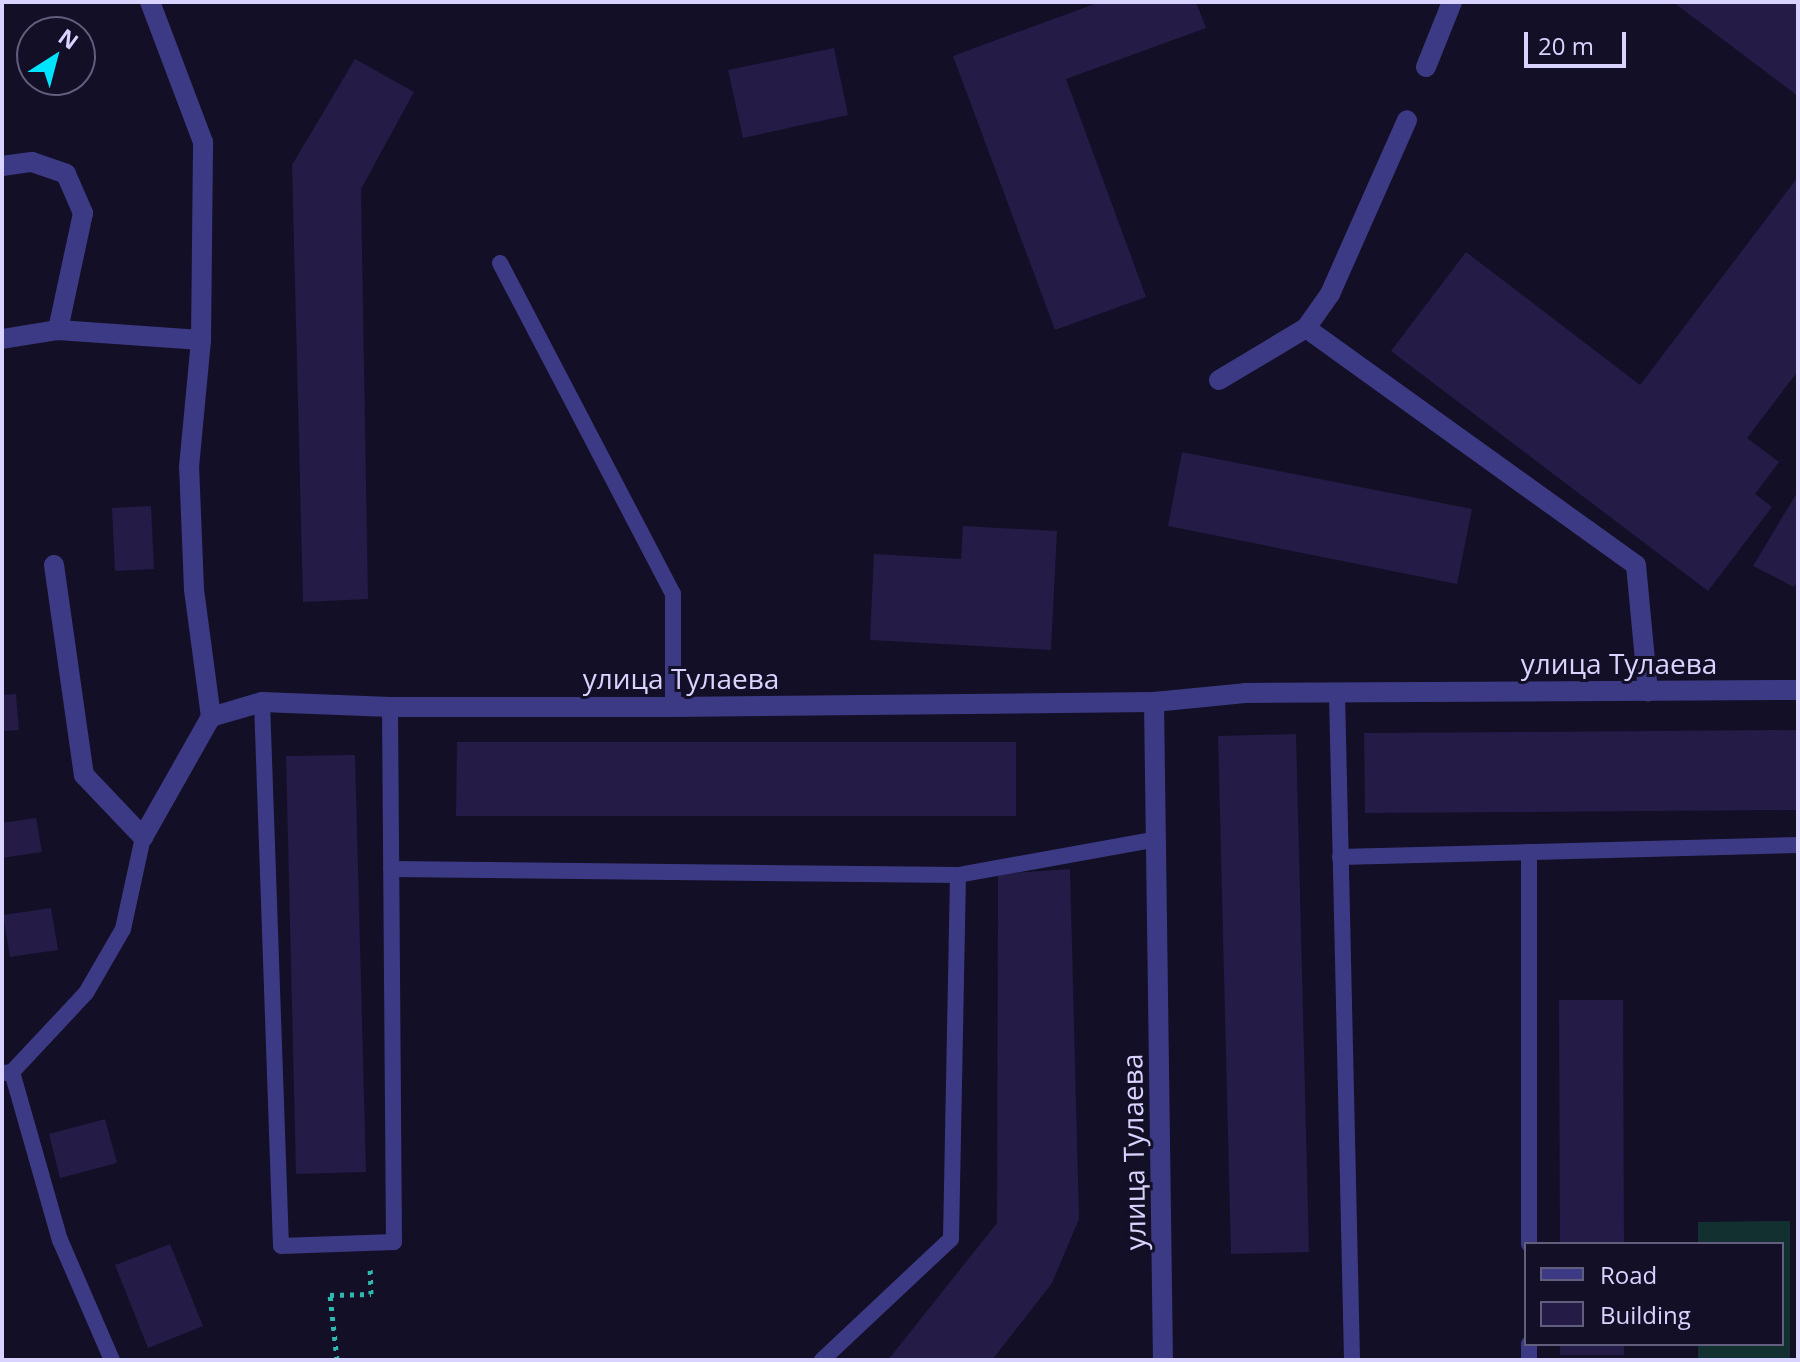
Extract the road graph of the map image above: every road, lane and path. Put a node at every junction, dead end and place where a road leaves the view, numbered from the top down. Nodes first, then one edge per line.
1 (150, 2) edge
2 (1452, 2) edge
3 (1426, 67) dead end
4 (1407, 120) dead end
5 (2, 166) edge
6 (500, 263) dead end
7 (1306, 328) junction
8 (58, 330) junction
9 (2, 339) edge
10 (201, 340) junction
11 (1219, 380) dead end
12 (54, 565) dead end
13 (1798, 690) edge
14 (1648, 691) junction
15 (1337, 693) junction
16 (262, 702) junction
17 (1154, 702) junction
18 (390, 707) junction
19 (673, 707) junction
20 (211, 717) junction
21 (143, 837) junction
22 (1153, 840) junction
23 (1798, 845) edge
24 (1529, 852) junction
25 (1340, 857) junction
26 (391, 869) junction
27 (958, 875) junction
28 (7, 1073) edge
29 (1529, 1242) edge
30 (369, 1243) junction
31 (112, 1360) edge
32 (337, 1360) edge
33 (822, 1360) edge
34 (1163, 1360) edge
35 (1352, 1360) edge

1 - 10 street
2 - 3 street
4 - 7 street
5 - 8 street
6 - 19 lane
7 - 11 street
7 - 14 street
8 - 9 street
8 - 10 street
10 - 20 street
12 - 21 street
13 - 14 street, улица Тулаева
14 - 15 street, улица Тулаева
15 - 17 street, улица Тулаева
15 - 25 lane
16 - 18 street, улица Тулаева
16 - 20 street, улица Тулаева
16 - 30 lane
17 - 19 street, улица Тулаева
17 - 22 street, улица Тулаева
18 - 19 street, улица Тулаева
18 - 26 lane
20 - 21 street
21 - 28 lane
22 - 27 lane
22 - 34 street, улица Тулаева
23 - 24 lane
24 - 25 lane
24 - 29 lane
25 - 35 lane
26 - 27 lane
26 - 30 lane
27 - 33 lane
28 - 31 lane
30 - 32 path

